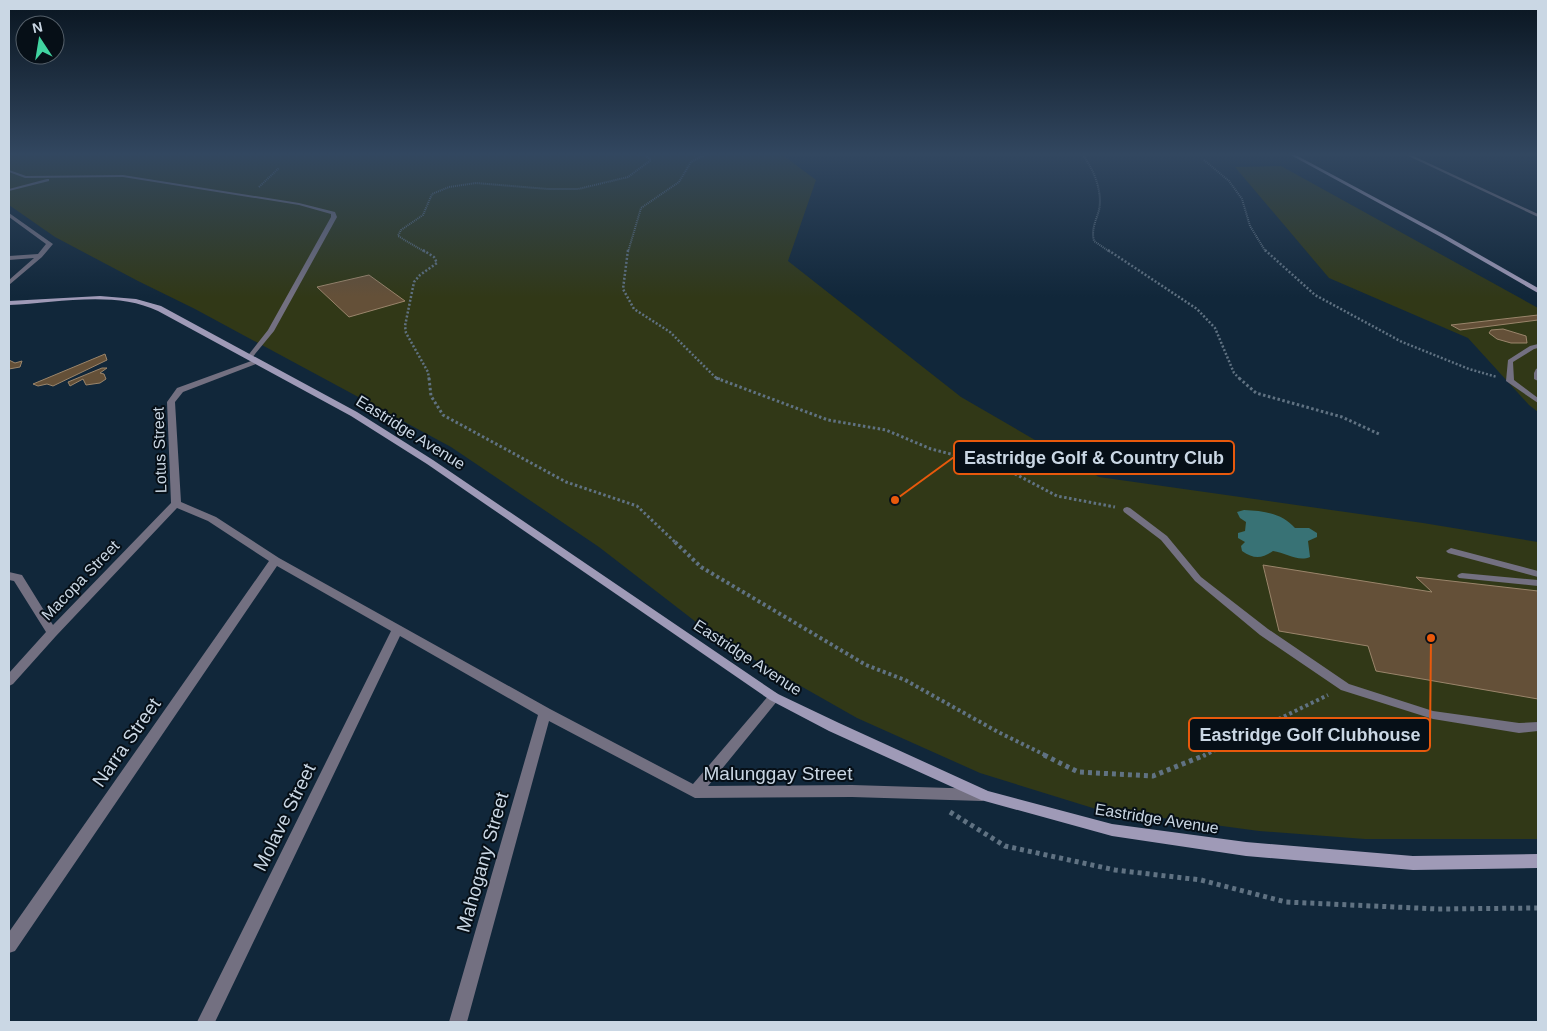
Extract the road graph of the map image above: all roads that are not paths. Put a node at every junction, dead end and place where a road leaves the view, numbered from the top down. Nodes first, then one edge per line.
1 (275, 201) edge
2 (1378, 201) edge
3 (1506, 201) edge
4 (9, 215) edge
5 (1538, 216) edge
6 (40, 256) junction
7 (9, 258) edge
8 (9, 283) edge
9 (1538, 291) edge
10 (9, 303) edge
11 (1538, 346) edge
12 (253, 360) junction
13 (1538, 370) edge
14 (1538, 379) edge
15 (1538, 401) edge
16 (176, 504) junction
17 (1127, 510) road end
18 (1451, 551) dead end
19 (275, 560) junction
20 (1538, 574) edge
21 (9, 576) edge
22 (1462, 576) dead end
23 (1538, 583) edge
24 (398, 628) junction
25 (52, 633) junction
26 (9, 681) edge
27 (774, 697) junction
28 (545, 713) junction
29 (1538, 727) edge
30 (695, 792) junction
31 (986, 796) junction
32 (1538, 861) edge
33 (9, 946) edge
34 (206, 1022) edge
35 (458, 1022) edge

1 - 12 lane
2 - 9 street
3 - 5 lane
4 - 6 street
6 - 7 street
6 - 8 street
10 - 12 street, Eastridge Avenue
11 - 15 lane
12 - 16 street, Lotus Street
12 - 27 street, Eastridge Avenue
13 - 14 lane
16 - 19 street
16 - 25 street, Macopa Street
17 - 29 lane
18 - 20 lane
19 - 24 street
19 - 33 street, Narra Street
21 - 25 street
22 - 23 lane
24 - 28 street
24 - 34 street, Molave Street
25 - 26 street, Macopa Street
27 - 30 street, Malunggay Street
27 - 31 street, Eastridge Avenue
28 - 30 street
28 - 35 street, Mahogany Street
30 - 31 street, Malunggay Street
31 - 32 street, Eastridge Avenue

